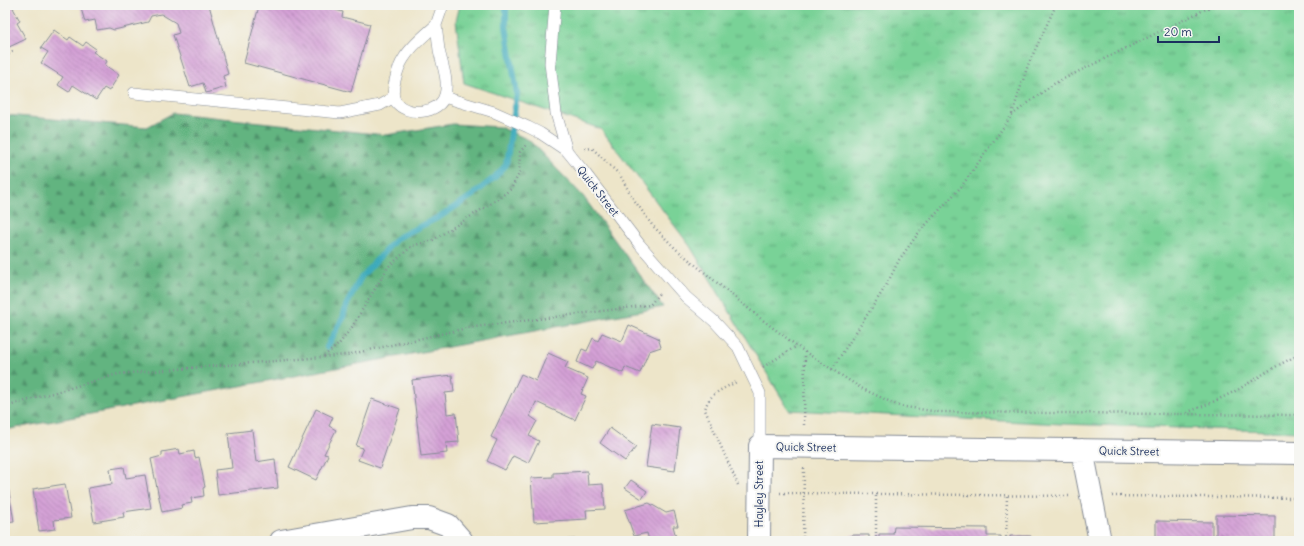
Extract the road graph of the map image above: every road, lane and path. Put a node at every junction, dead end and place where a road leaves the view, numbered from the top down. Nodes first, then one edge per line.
1 (443, 5) edge
2 (555, 5) edge
3 (1056, 5) edge
4 (1214, 5) edge
5 (436, 25) junction
6 (14, 51) dead end
7 (5, 56) edge
8 (134, 93) dead end
9 (394, 97) junction
10 (444, 97) junction
11 (1012, 115) junction
12 (540, 133) junction
13 (566, 151) junction
14 (671, 280) junction
15 (797, 346) junction
16 (1299, 355) edge
17 (324, 356) junction
18 (832, 369) junction
19 (751, 374) junction
20 (5, 407) edge
21 (1185, 413) junction
22 (1299, 415) edge
23 (760, 446) junction
24 (1082, 450) junction
25 (1299, 453) edge
26 (738, 486) dead end
27 (760, 492) junction
28 (876, 494) junction
29 (1006, 495) junction
30 (1092, 496) junction
31 (1299, 498) edge
32 (281, 541) edge
33 (462, 541) edge
34 (759, 541) edge
35 (876, 541) edge
36 (1006, 541) edge
37 (1100, 541) edge

1 - 5 lane
2 - 13 lane
3 - 11 path
4 - 11 path
5 - 9 lane
5 - 10 lane
6 - 7 path
8 - 9 lane
9 - 10 lane
10 - 12 lane, Quick Street
11 - 18 path
12 - 13 lane, Quick Street
12 - 17 path
13 - 14 lane, Quick Street
13 - 15 path
14 - 17 path
14 - 19 lane, Quick Street
15 - 18 path
15 - 19 path
16 - 21 path
17 - 20 path
18 - 21 path
19 - 23 lane, Quick Street
19 - 26 path
21 - 22 path
23 - 24 street, Quick Street
23 - 27 street, Hayley Street
24 - 25 street, Quick Street
24 - 30 street
27 - 28 path
27 - 34 street, Hayley Street
28 - 29 path
28 - 35 path
29 - 30 path
29 - 36 path
30 - 31 path
30 - 37 street
32 - 33 street

